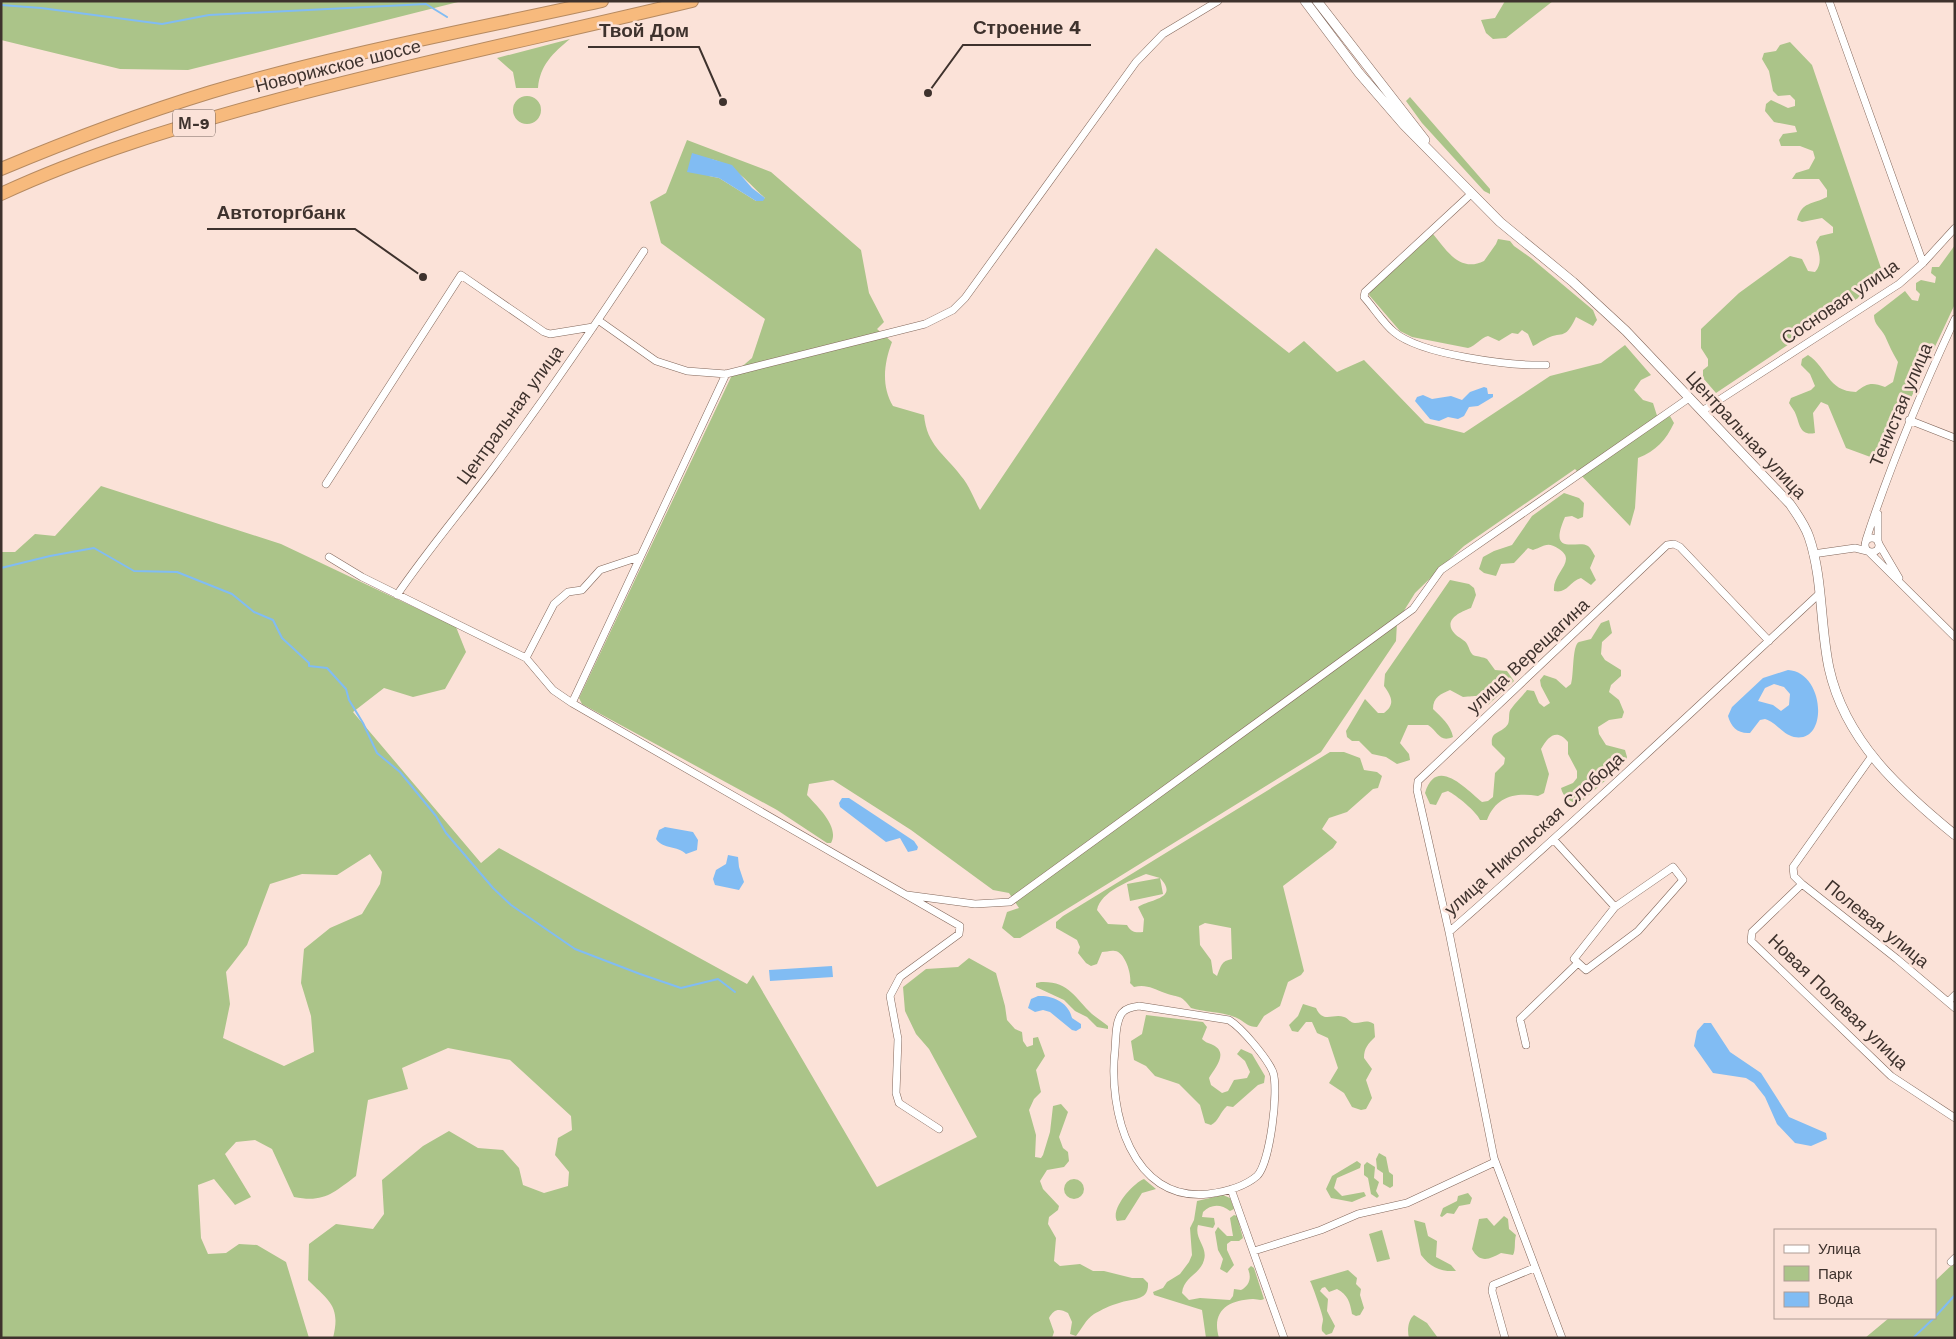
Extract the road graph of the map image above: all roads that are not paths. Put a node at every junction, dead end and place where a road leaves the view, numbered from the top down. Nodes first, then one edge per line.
1 (602, 1) edge
2 (692, 1) edge
3 (1218, 1) edge
4 (1317, 1) edge
5 (1829, 1) edge
6 (1305, 2) edge
7 (1444, 164) junction
8 (1, 169) edge
9 (1, 194) edge
10 (1471, 194) junction
11 (1955, 228) edge
12 (644, 251) dead end
13 (1923, 263) junction
14 (1955, 319) edge
15 (596, 324) junction
16 (1953, 327) edge
17 (1546, 365) dead end
18 (726, 374) junction
19 (1689, 398) junction
20 (1702, 411) junction
21 (1909, 420) junction
22 (1955, 438) edge
23 (326, 484) dead end
24 (1878, 504) junction
25 (1866, 541) junction
26 (1879, 543) junction
27 (1855, 548) junction
28 (1868, 551) junction
29 (1813, 554) junction
30 (329, 557) dead end
31 (638, 557) junction
32 (1908, 591) junction
33 (1819, 594) junction
34 (398, 595) junction
35 (1955, 637) edge
36 (1768, 641) junction
37 (526, 658) junction
38 (572, 703) junction
39 (1872, 756) junction
40 (1955, 835) edge
41 (1554, 840) junction
42 (1802, 884) junction
43 (907, 896) junction
44 (1615, 907) junction
45 (1449, 932) junction
46 (1578, 963) junction
47 (1955, 995) edge
48 (1948, 1002) junction
49 (1955, 1008) edge
50 (1526, 1045) dead end
51 (1955, 1118) edge
52 (939, 1129) dead end
53 (1495, 1162) junction
54 (1231, 1189) junction
55 (1254, 1251) junction
56 (1534, 1268) junction
57 (1284, 1338) edge
58 (1505, 1338) edge
59 (1562, 1338) edge

1 - 8 highway, Новорижское шоссе / М-9
2 - 9 highway, Новорижское шоссе / М-9
3 - 18 street
4 - 7 street
5 - 13 street
6 - 7 street
7 - 10 street, Центральная улица
10 - 17 street
10 - 19 street, Центральная улица
11 - 13 street, Сосновая улица
12 - 15 street, Центральная улица
13 - 20 street, Сосновая улица
14 - 16 street, Тенистая улица
15 - 18 street
15 - 23 street
15 - 34 street, Центральная улица
16 - 21 street, Тенистая улица
18 - 31 street
19 - 20 street, Центральная улица
19 - 43 street
20 - 29 street, Центральная улица
21 - 22 street
21 - 24 street, Тенистая улица
24 - 25 street, Тенистая улица
24 - 26 street, Тенистая улица
25 - 26 street
25 - 27 street
25 - 28 street
26 - 28 street
26 - 32 street
27 - 28 street
27 - 29 street
28 - 32 street
29 - 33 street, Центральная улица
30 - 34 street
31 - 37 street
31 - 38 street
32 - 35 street
33 - 36 street, улица Никольская Слобода
33 - 39 street, Центральная улица
34 - 37 street
36 - 41 street, улица Никольская Слобода
36 - 45 street, улица Верещагина
37 - 38 street
38 - 43 street
39 - 40 street, Центральная улица
39 - 42 street
41 - 44 street
41 - 45 street, улица Никольская Слобода
42 - 48 street, Полевая улица
42 - 51 street, Новая Полевая улица
43 - 52 street
44 - 46 street
44 - 46 street
45 - 53 street, улица Никольская Слобода
46 - 50 street
47 - 48 street
48 - 49 street, Полевая улица
53 - 55 street
53 - 56 street, улица Никольская Слобода
54 - 54 street
54 - 55 street
55 - 57 street
56 - 58 street
56 - 59 street, улица Никольская Слобода

